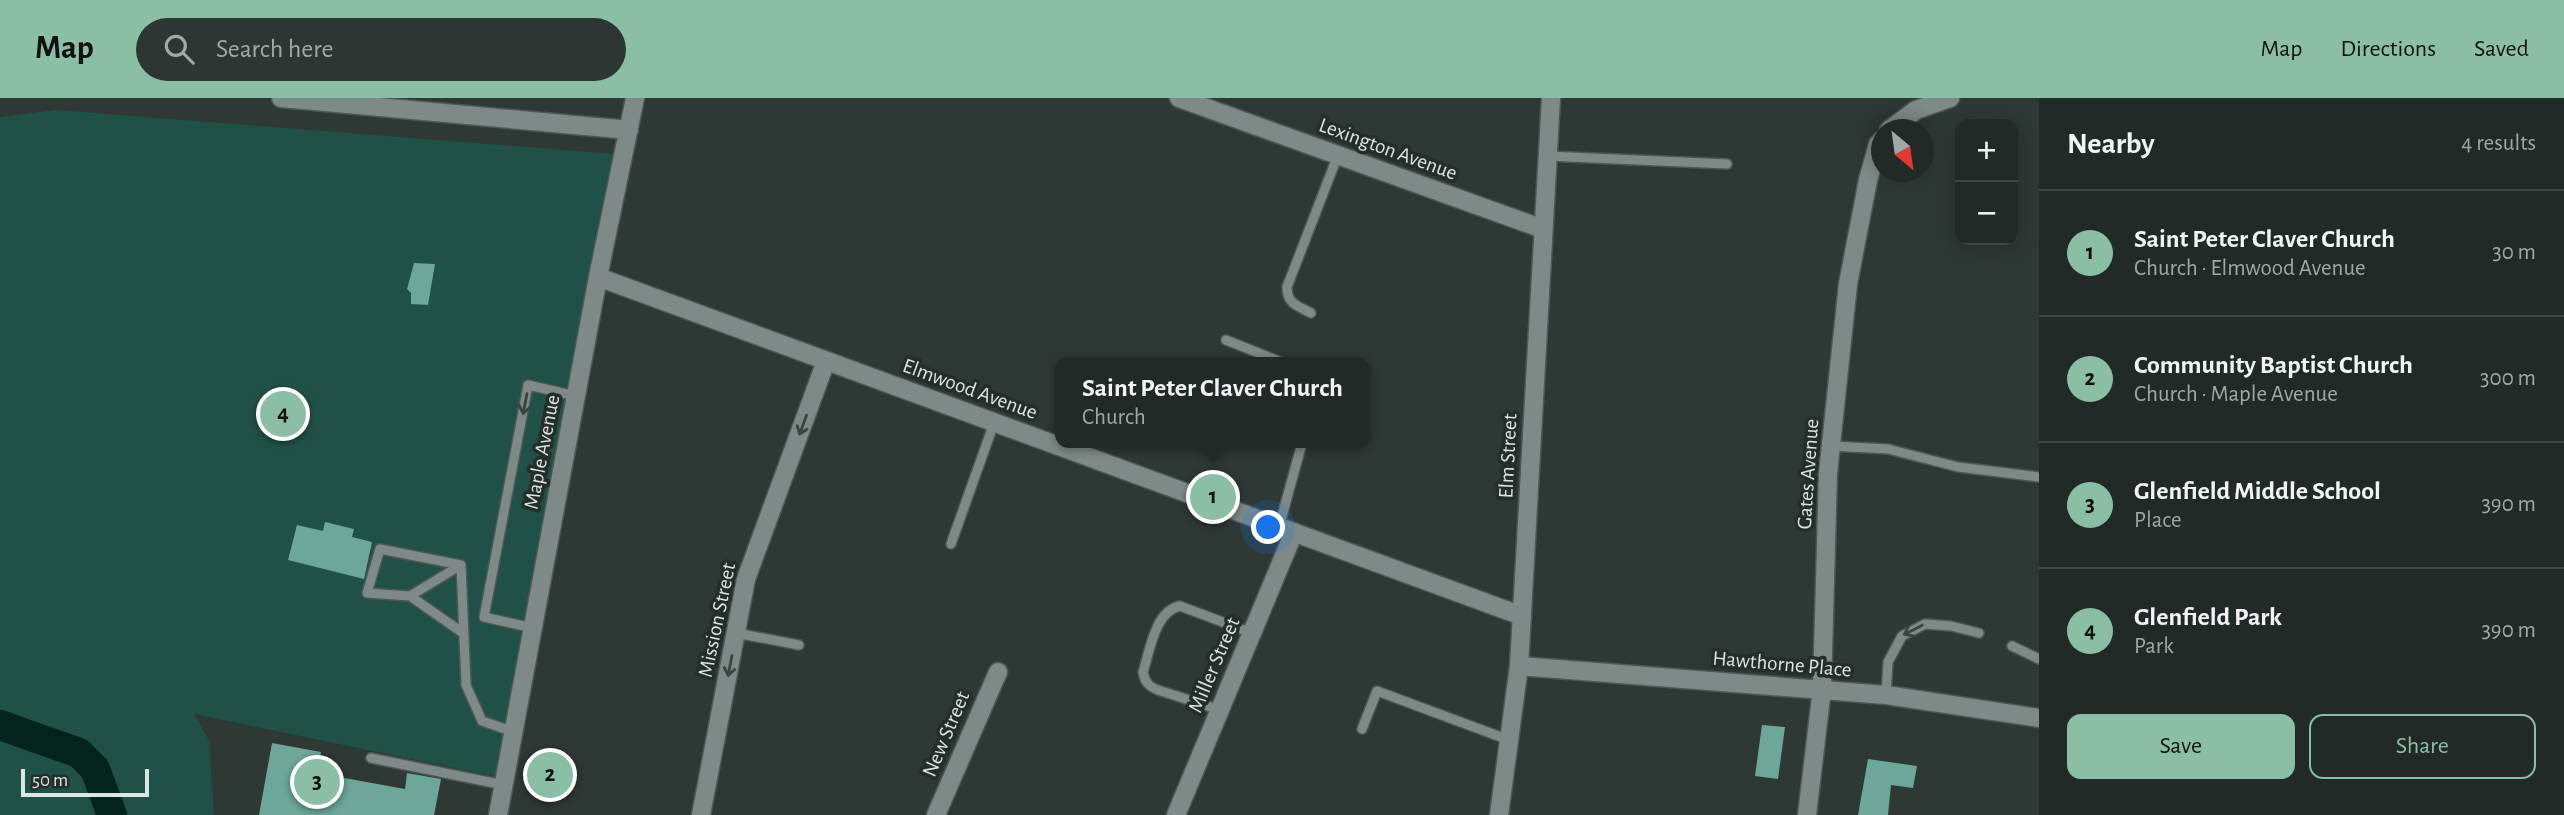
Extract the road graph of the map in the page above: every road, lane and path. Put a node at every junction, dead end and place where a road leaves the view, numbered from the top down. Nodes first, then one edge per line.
1 (281, 98) edge
2 (635, 98) edge
3 (1179, 98) edge
4 (1551, 98) edge
5 (1950, 98) edge
6 (413, 104) edge
7 (1904, 119) edge
8 (629, 131) junction
9 (1338, 155) junction
10 (1547, 156) junction
11 (1727, 164) dead end
12 (1871, 171) edge
13 (1542, 229) junction
14 (598, 278) junction
15 (1311, 313) dead end
16 (1226, 340) dead end
17 (1268, 357) edge
18 (826, 361) junction
19 (576, 396) junction
20 (994, 422) junction
21 (1055, 445) edge
22 (1831, 446) junction
23 (1064, 448) edge
24 (1301, 448) edge
25 (2039, 477) edge
26 (1286, 530) junction
27 (951, 544) dead end
28 (461, 565) junction
29 (410, 596) junction
30 (1522, 616) junction
31 (533, 628) junction
32 (463, 633) junction
33 (1252, 633) junction
34 (1979, 633) dead end
35 (736, 634) junction
36 (799, 645) dead end
37 (2012, 646) dead end
38 (2039, 659) edge
39 (1519, 666) junction
40 (998, 672) dead end
41 (1822, 689) junction
42 (1886, 695) junction
43 (1220, 710) junction
44 (2039, 718) edge
45 (1362, 729) dead end
46 (514, 732) junction
47 (1509, 740) junction
48 (371, 758) dead end
49 (504, 785) junction
50 (943, 813) edge
51 (498, 815) edge
52 (701, 815) edge
53 (1176, 815) edge
54 (1499, 815) edge
55 (1807, 815) edge

1 - 6 street
2 - 8 street, Maple Avenue
3 - 9 street, Lexington Avenue
4 - 10 street, Elm Street
5 - 7 street
6 - 8 street
8 - 14 street, Maple Avenue
9 - 13 street, Lexington Avenue
9 - 15 lane
10 - 11 lane
10 - 13 street, Elm Street
12 - 22 street, Gates Avenue
13 - 30 street, Elm Street
14 - 18 street, Elmwood Avenue
14 - 19 street, Maple Avenue
16 - 17 lane
18 - 20 street, Elmwood Avenue
18 -> 35 street, Mission Street
19 - 31 street, Maple Avenue
19 -> 31 lane
20 - 21 street, Elmwood Avenue
20 - 27 lane
22 - 25 lane
22 - 41 street, Gates Avenue
23 - 26 street, Elmwood Avenue
24 - 26 lane
26 - 30 street, Elmwood Avenue
26 - 33 street, Miller Street
28 - 29 lane
28 - 29 lane
28 - 32 lane
29 - 32 lane
30 - 39 street, Elm Street
31 - 46 street, Maple Avenue
32 - 46 lane
33 - 43 street, Miller Street
33 - 43 lane
34 -> 42 lane
35 - 36 lane
35 -> 52 street, Mission Street
37 - 38 lane
39 - 41 street, Hawthorne Place
39 - 47 street, Elm Street
40 - 50 street, New Street
41 - 42 street, Hawthorne Place
41 - 55 street, Gates Avenue
42 - 44 street, Hawthorne Place
43 - 53 street, Miller Street
45 - 47 lane
46 - 49 street, Maple Avenue
47 - 54 street, Elm Street
48 - 49 lane
49 - 51 street, Maple Avenue

